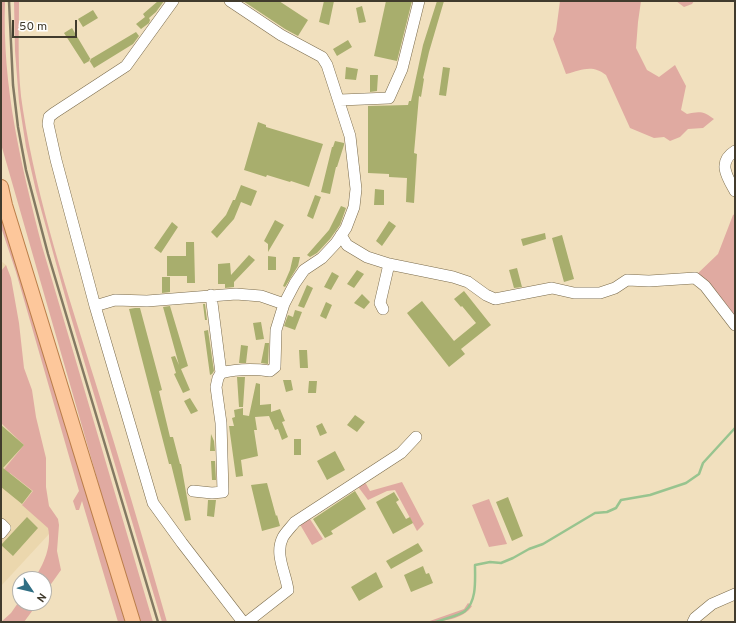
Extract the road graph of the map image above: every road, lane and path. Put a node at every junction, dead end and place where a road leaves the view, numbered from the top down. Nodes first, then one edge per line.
1 (173, 1) edge
2 (230, 1) edge
3 (419, 1) edge
4 (340, 100) junction
5 (735, 151) edge
6 (1, 187) edge
7 (735, 191) edge
8 (341, 235) junction
9 (389, 264) junction
10 (211, 295) junction
11 (284, 304) junction
12 (95, 306) junction
13 (383, 309) dead end
14 (735, 325) edge
15 (221, 373) junction
16 (416, 437) dead end
17 (193, 491) dead end
18 (1, 524) edge
19 (1, 533) edge
20 (735, 594) edge
21 (133, 622) edge
22 (243, 622) edge
23 (247, 622) edge
24 (693, 622) edge

1 - 12 street
2 - 4 street
3 - 4 street
4 - 8 street
5 - 7 street
6 - 21 main road
8 - 9 street
8 - 11 street
9 - 13 street
9 - 14 street
10 - 11 street
10 - 12 street
10 - 15 street
11 - 15 street
12 - 22 street
15 - 17 street
16 - 23 street
18 - 19 street
20 - 24 street

